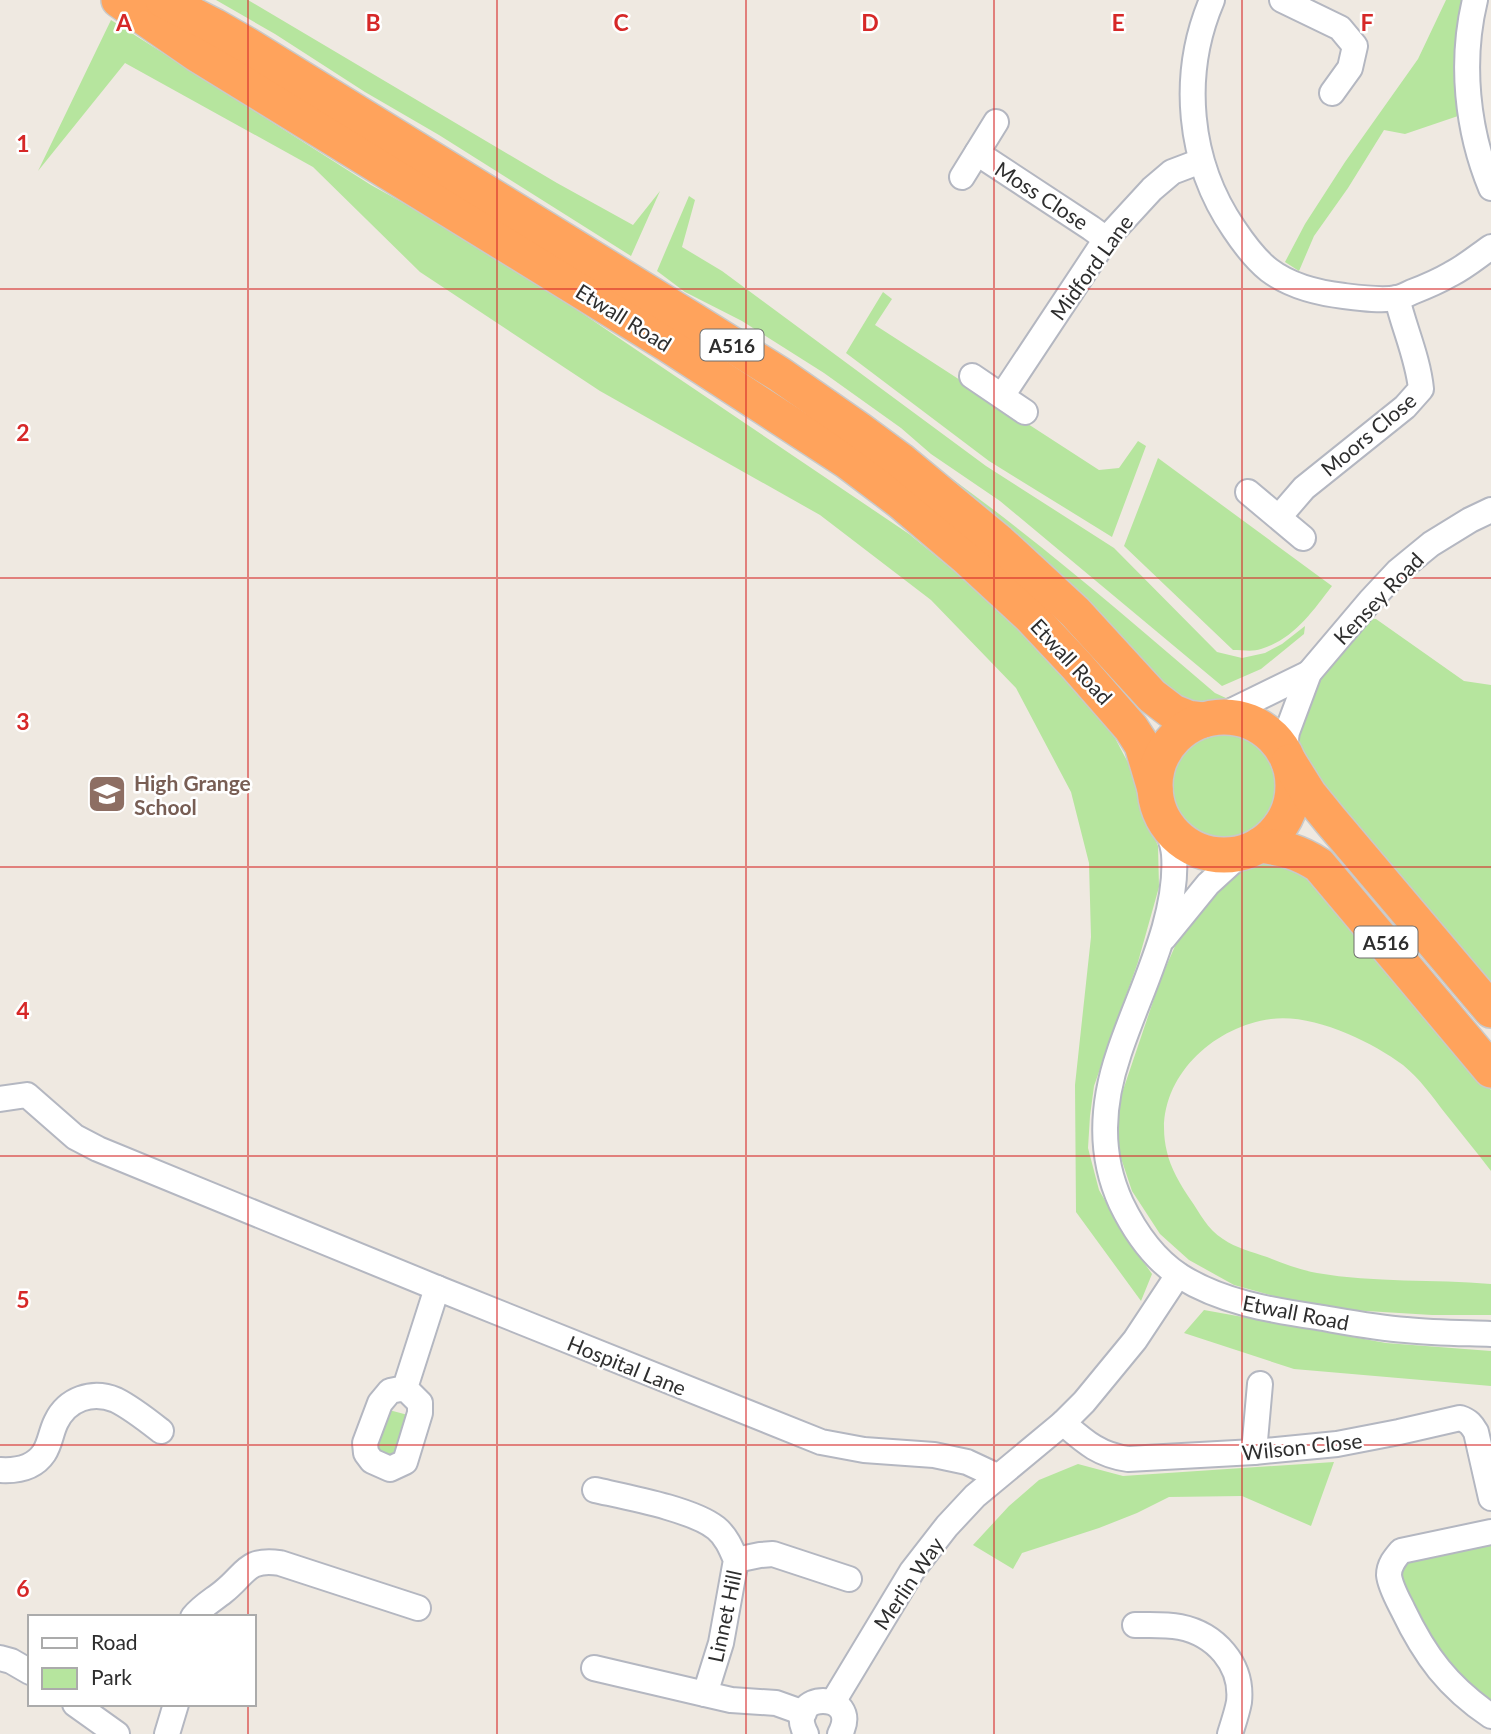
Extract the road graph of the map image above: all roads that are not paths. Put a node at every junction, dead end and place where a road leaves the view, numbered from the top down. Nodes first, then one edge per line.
1 (119, 0) edge
2 (163, 0) edge
3 (1212, 0) edge
4 (1282, 0) edge
5 (1475, 0) edge
6 (1332, 93) dead end
7 (996, 122) dead end
8 (977, 153) junction
9 (1200, 161) junction
10 (962, 177) dead end
11 (1491, 188) edge
12 (1106, 239) junction
13 (1491, 247) edge
14 (1397, 298) junction
15 (972, 376) dead end
16 (1002, 396) junction
17 (1025, 412) dead end
18 (1248, 492) dead end
19 (1491, 510) edge
20 (1279, 517) junction
21 (1303, 538) dead end
22 (1309, 673) junction
23 (1211, 719) junction
24 (1287, 757) junction
25 (1155, 789) junction
26 (1166, 824) junction
27 (1251, 849) junction
28 (1161, 942) junction
29 (1491, 1010) edge
30 (1491, 1070) edge
31 (0, 1099) edge
32 (1178, 1275) junction
33 (437, 1288) junction
34 (1491, 1334) edge
35 (1260, 1384) dead end
36 (405, 1388) dead end
37 (1063, 1423) junction
38 (161, 1431) dead end
39 (1254, 1452) junction
40 (0, 1471) edge
41 (997, 1476) junction
42 (595, 1490) dead end
43 (1491, 1497) edge
44 (1491, 1532) edge
45 (736, 1560) junction
46 (849, 1579) dead end
47 (418, 1608) dead end
48 (195, 1615) edge
49 (1135, 1625) dead end
50 (0, 1658) edge
51 (594, 1668) dead end
52 (28, 1671) edge
53 (705, 1694) junction
54 (833, 1702) junction
55 (78, 1706) edge
56 (175, 1706) edge
57 (1491, 1716) edge
58 (805, 1723) edge
59 (117, 1734) edge
60 (167, 1734) edge
61 (841, 1734) edge
62 (1230, 1734) edge

1 - 25 highway, Etwall Road / A516
2 - 23 highway, Etwall Road / A516
3 - 9 street
4 - 6 street
5 - 11 street
7 - 8 street, Moss Close
8 - 10 street, Moss Close
8 - 12 street, Moss Close
9 - 12 street, Midford Lane
9 - 14 street
12 - 16 street, Midford Lane
13 - 14 street
14 - 20 street, Moors Close
15 - 16 street
16 - 17 street
18 - 20 street
19 - 22 street, Kensey Road
20 - 21 street
22 - 23 street, Kensey Road
22 - 24 street, Kensey Road
23 - 24 highway
23 - 25 highway
24 - 27 highway
24 - 29 highway, A516
25 - 26 highway
26 - 27 highway
26 - 28 street, Etwall Road
27 - 28 street, Etwall Road
27 - 30 highway, A516
28 - 32 street, Etwall Road
31 - 33 street, Hospital Lane
32 - 34 street, Etwall Road
32 - 37 street
33 - 36 street
33 - 41 street, Hospital Lane
35 - 39 street
37 - 39 street, Wilson Close
37 - 41 street
38 - 40 street
39 - 43 street, Wilson Close
41 - 54 street, Merlin Way
42 - 45 street, Linnet Hill
44 - 57 street
45 - 46 street
45 - 53 street, Linnet Hill
47 - 48 street
49 - 62 street
50 - 52 street
51 - 53 street
53 - 58 street
54 - 58 street
54 - 61 street
55 - 59 street
56 - 60 street

